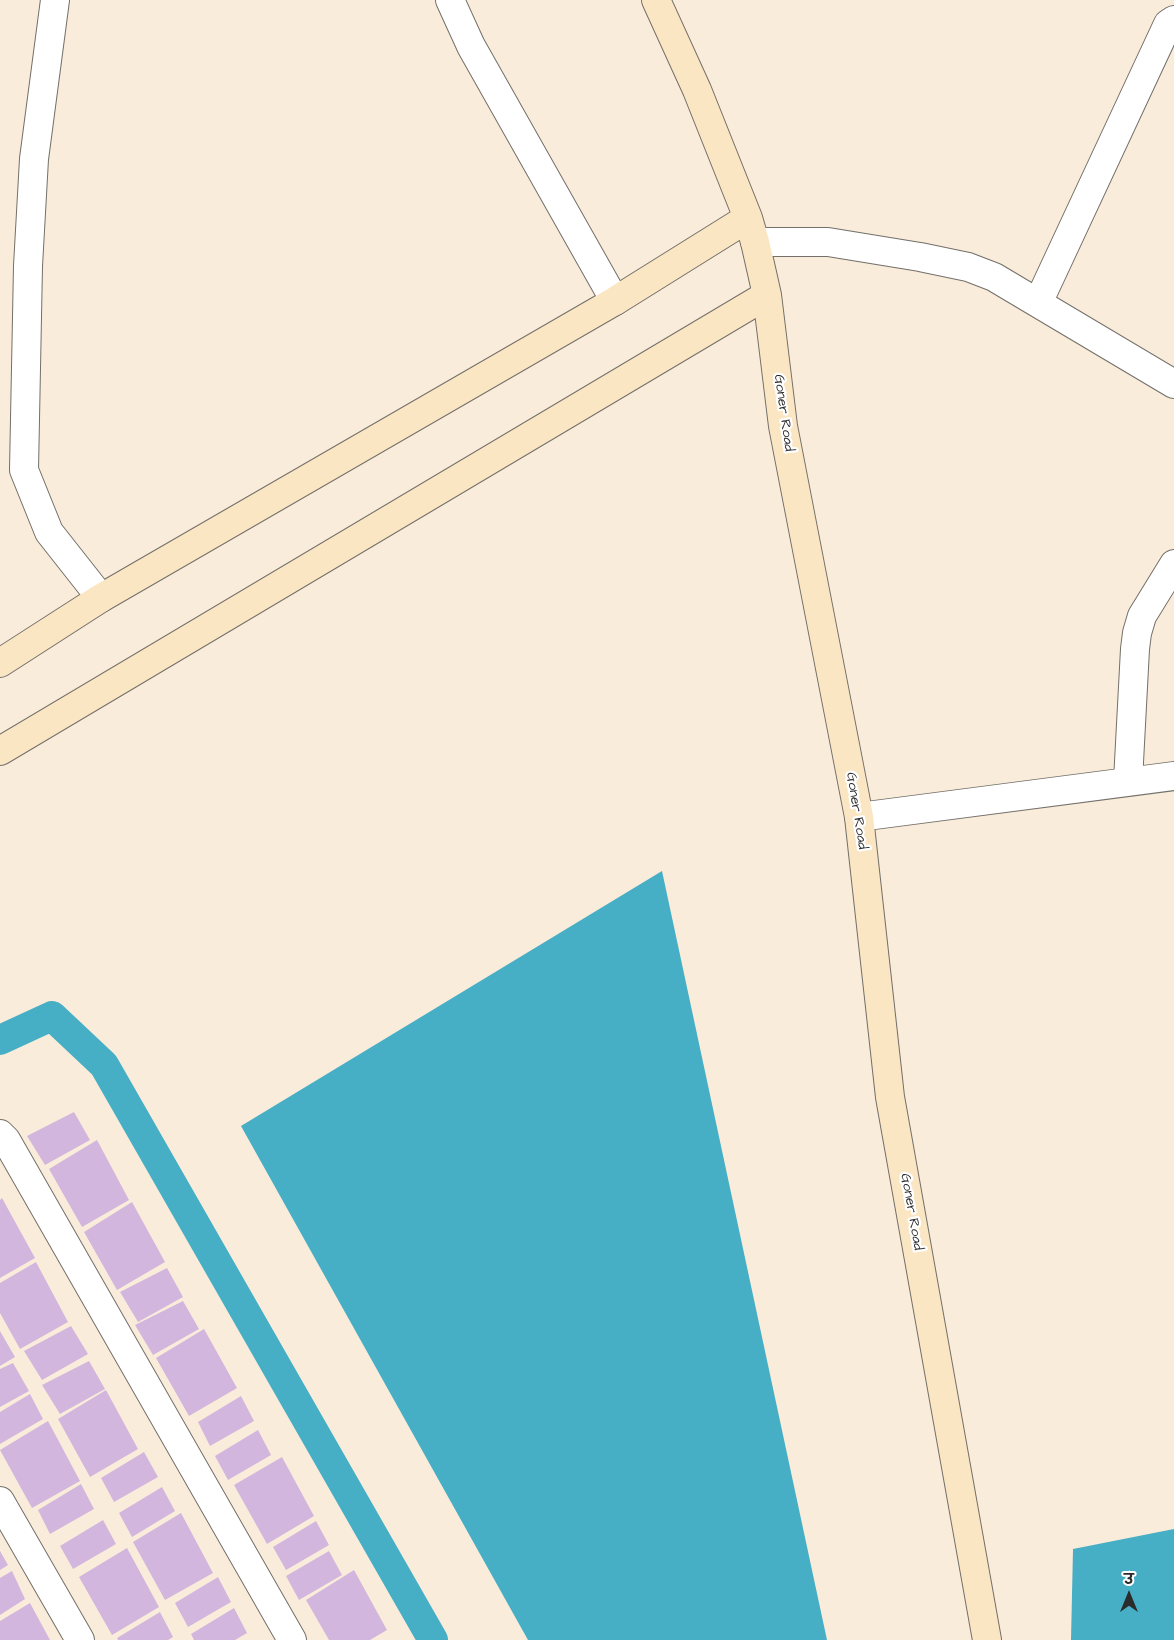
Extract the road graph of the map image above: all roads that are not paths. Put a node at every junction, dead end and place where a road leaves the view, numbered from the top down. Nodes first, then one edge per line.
1 (55, 0) edge
2 (450, 0) edge
3 (656, 0) edge
4 (1174, 20) edge
5 (751, 230) junction
6 (767, 295) junction
7 (615, 301) junction
8 (1038, 303) junction
9 (1174, 384) edge
10 (1174, 564) edge
11 (101, 598) junction
12 (0, 663) edge
13 (0, 751) edge
14 (1174, 776) edge
15 (1128, 781) junction
16 (859, 817) junction
17 (0, 1134) edge
18 (0, 1501) edge
19 (80, 1640) edge
20 (292, 1640) edge
21 (987, 1640) edge

1 - 11 street
2 - 7 street
3 - 5 street, Goner Road
4 - 8 street
5 - 6 street, Goner Road
5 - 7 street
5 - 8 street
6 - 13 street
6 - 16 street, Goner Road
7 - 11 street
8 - 9 street
10 - 15 street
11 - 12 street
14 - 15 street
15 - 16 street
16 - 21 street, Goner Road
17 - 20 street
18 - 19 street

